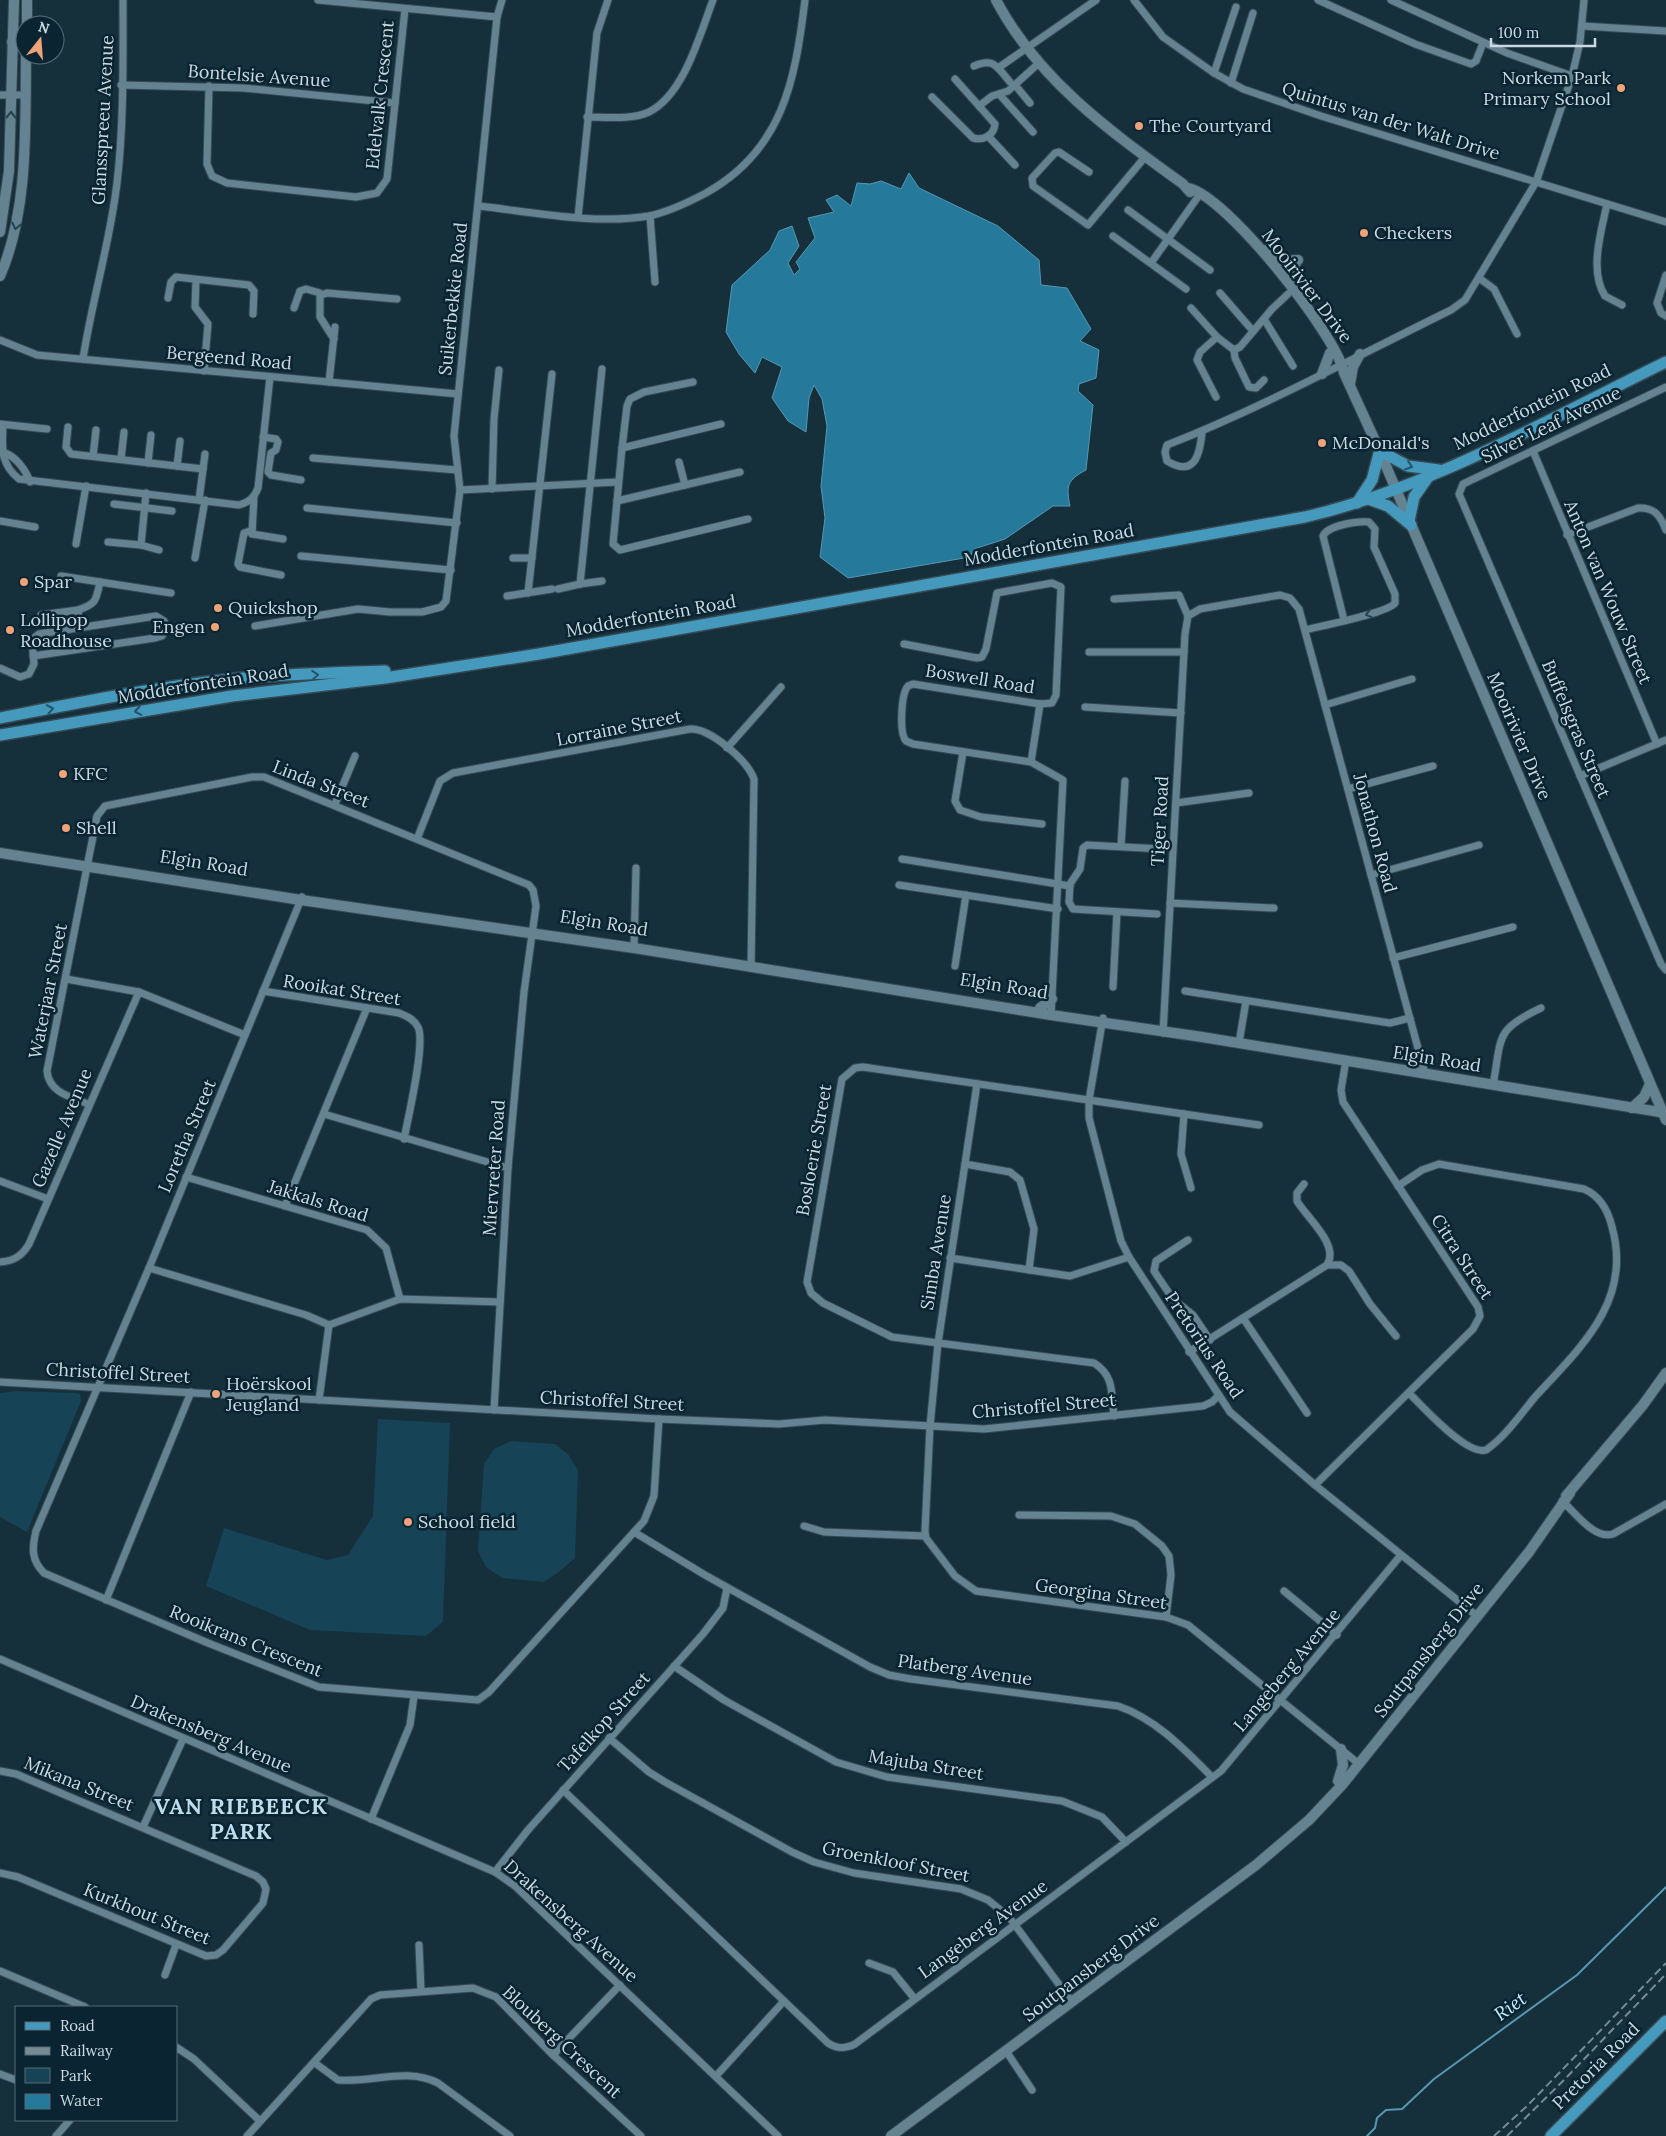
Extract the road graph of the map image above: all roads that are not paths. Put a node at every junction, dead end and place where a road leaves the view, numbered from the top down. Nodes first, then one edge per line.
1 (14, 0) edge
2 (27, 0) edge
3 (123, 0) edge
4 (318, 0) edge
5 (502, 0) edge
6 (608, 0) edge
7 (713, 0) edge
8 (805, 0) edge
9 (996, 0) edge
10 (1096, 0) edge
11 (1134, 0) edge
12 (1318, 0) edge
13 (1391, 0) edge
14 (1584, 0) edge
15 (1236, 7) dead end
16 (405, 8) junction
17 (1254, 12) dead end
18 (27, 15) edge
19 (497, 17) junction
20 (1582, 26) junction
21 (1666, 31) edge
22 (12, 42) junction
23 (15, 42) edge
24 (1484, 43) junction
25 (1027, 48) junction
26 (1038, 63) junction
27 (26, 65) edge
28 (974, 66) dead end
29 (998, 68) junction
30 (1214, 74) junction
31 (1572, 76) junction
32 (955, 79) dead end
33 (1012, 83) junction
34 (1231, 83) junction
35 (121, 85) junction
36 (208, 86) junction
37 (999, 94) junction
38 (0, 95) edge
39 (11, 95) junction
40 (25, 95) junction
41 (932, 97) dead end
42 (395, 103) junction
43 (1030, 103) dead end
44 (979, 106) junction
45 (588, 117) junction
46 (24, 123) junction
47 (1033, 132) dead end
48 (988, 136) junction
49 (10, 140) junction
50 (1145, 157) junction
51 (1015, 165) dead end
52 (1089, 172) dead end
53 (1536, 182) junction
54 (21, 189) junction
55 (1199, 196) junction
56 (1607, 204) junction
57 (478, 206) junction
58 (1128, 210) dead end
59 (1222, 210) junction
60 (4, 215) junction
61 (650, 216) junction
62 (578, 217) junction
63 (1666, 222) edge
64 (0, 232) edge
65 (1114, 236) dead end
66 (1168, 239) junction
67 (1151, 263) junction
68 (1210, 270) dead end
69 (1666, 275) edge
70 (0, 276) edge
71 (1479, 278) junction
72 (196, 280) junction
73 (655, 282) dead end
74 (1186, 289) dead end
75 (1290, 292) junction
76 (1220, 293) dead end
77 (321, 295) junction
78 (168, 298) dead end
79 (397, 299) dead end
80 (1622, 305) dead end
81 (294, 308) dead end
82 (1191, 308) dead end
83 (253, 314) dead end
84 (1666, 316) edge
85 (1264, 319) junction
86 (335, 327) dead end
87 (1254, 331) junction
88 (1518, 334) dead end
89 (1217, 337) junction
90 (334, 339) junction
91 (0, 340) edge
92 (1234, 350) junction
93 (1331, 350) junction
94 (1358, 355) junction
95 (83, 359) junction
96 (1666, 362) edge
97 (1293, 366) dead end
98 (1341, 367) junction
99 (602, 369) dead end
100 (499, 370) dead end
101 (204, 371) junction
102 (552, 374) dead end
103 (1322, 374) junction
104 (270, 377) junction
105 (1264, 380) dead end
106 (329, 382) junction
107 (693, 382) dead end
108 (1350, 384) junction
109 (1666, 387) edge
110 (458, 394) junction
111 (1216, 397) dead end
112 (721, 424) dead end
113 (1, 425) edge
114 (68, 426) dead end
115 (47, 429) dead end
116 (96, 430) dead end
117 (124, 432) dead end
118 (1202, 432) junction
119 (151, 435) dead end
120 (263, 437) junction
121 (180, 441) dead end
122 (622, 448) junction
123 (1380, 451) junction
124 (1532, 451) junction
125 (1, 453) edge
126 (205, 454) dead end
127 (92, 456) junction
128 (314, 458) dead end
129 (121, 459) junction
130 (679, 462) dead end
131 (148, 463) junction
132 (177, 466) junction
133 (203, 469) junction
134 (457, 470) junction
135 (1441, 471) junction
136 (740, 472) dead end
137 (1428, 477) junction
138 (301, 480) dead end
139 (30, 482) junction
140 (618, 482) junction
141 (591, 483) junction
142 (685, 485) junction
143 (86, 486) junction
144 (540, 486) junction
145 (492, 489) junction
146 (1396, 489) junction
147 (460, 490) junction
148 (146, 493) junction
149 (1459, 498) joint
150 (252, 499) junction
151 (1368, 499) junction
152 (202, 500) junction
153 (617, 501) junction
154 (1357, 503) junction
155 (114, 504) dead end
156 (145, 507) junction
157 (307, 508) dead end
158 (172, 512) dead end
159 (748, 519) dead end
160 (0, 521) edge
161 (456, 523) junction
162 (1410, 523) junction
163 (35, 527) dead end
164 (1666, 530) edge
165 (250, 531) junction
166 (1567, 535) junction
167 (283, 539) dead end
168 (108, 542) dead end
169 (76, 544) dead end
170 (140, 545) junction
171 (159, 550) dead end
172 (301, 556) dead end
173 (195, 558) dead end
174 (513, 558) dead end
175 (532, 558) junction
176 (452, 570) junction
177 (281, 575) dead end
178 (61, 576) dead end
179 (602, 580) dead end
180 (100, 582) junction
181 (580, 584) junction
182 (528, 592) junction
183 (171, 593) dead end
184 (507, 596) dead end
185 (1114, 599) dead end
186 (78, 610) junction
187 (41, 615) dead end
188 (1188, 616) junction
189 (1344, 620) junction
190 (255, 626) dead end
191 (80, 628) junction
192 (1305, 630) junction
193 (904, 644) dead end
194 (1089, 652) dead end
195 (1184, 652) junction
196 (33, 656) junction
197 (0, 668) edge
198 (411, 672) junction
199 (1412, 679) dead end
200 (781, 687) dead end
201 (1040, 704) junction
202 (1325, 705) junction
203 (1085, 707) dead end
204 (1181, 712) junction
205 (1, 718) edge
206 (1, 735) edge
207 (1666, 740) edge
208 (1657, 744) junction
209 (727, 748) junction
210 (963, 752) junction
211 (355, 756) dead end
212 (1031, 762) junction
213 (1433, 766) dead end
214 (1580, 776) junction
215 (1125, 781) dead end
216 (1348, 789) junction
217 (1249, 792) dead end
218 (1176, 803) junction
219 (335, 804) junction
220 (1042, 824) dead end
221 (417, 839) junction
222 (1478, 845) dead end
223 (0, 846) edge
224 (1121, 846) junction
225 (1162, 849) dead end
226 (0, 853) edge
227 (902, 859) dead end
228 (88, 864) junction
229 (636, 868) dead end
230 (1371, 876) junction
231 (1059, 884) junction
232 (899, 885) dead end
233 (1070, 886) junction
234 (966, 895) junction
235 (302, 898) junction
236 (1170, 902) junction
237 (1274, 908) dead end
238 (1058, 909) junction
239 (1117, 912) junction
240 (1157, 914) dead end
241 (1514, 927) dead end
242 (532, 931) junction
243 (634, 946) junction
244 (1394, 958) junction
245 (751, 965) junction
246 (955, 966) dead end
247 (1666, 970) edge
248 (66, 979) junction
249 (1113, 987) dead end
250 (263, 991) junction
251 (1185, 991) dead end
252 (139, 992) junction
253 (1246, 1001) junction
254 (366, 1008) junction
255 (1052, 1008) junction
256 (1541, 1008) dead end
257 (1410, 1018) junction
258 (1103, 1020) junction
259 (1164, 1030) junction
260 (245, 1035) junction
261 (1239, 1043) junction
262 (1346, 1060) junction
263 (1425, 1074) junction
264 (977, 1084) junction
265 (1650, 1084) junction
266 (1493, 1085) junction
267 (1089, 1100) junction
268 (88, 1104) junction
269 (1632, 1108) junction
270 (324, 1114) junction
271 (1184, 1114) junction
272 (1665, 1115) edge
273 (1259, 1125) dead end
274 (404, 1139) junction
275 (965, 1164) junction
276 (508, 1168) junction
277 (186, 1177) junction
278 (0, 1180) edge
279 (1304, 1184) dead end
280 (1398, 1186) junction
281 (1191, 1188) dead end
282 (48, 1200) junction
283 (285, 1206) junction
284 (1188, 1240) dead end
285 (1128, 1257) junction
286 (950, 1258) junction
287 (0, 1262) edge
288 (1327, 1265) junction
289 (149, 1268) junction
290 (1029, 1270) junction
291 (400, 1299) junction
292 (500, 1302) junction
293 (1243, 1318) junction
294 (329, 1325) junction
295 (1396, 1336) dead end
296 (1210, 1340) junction
297 (938, 1343) junction
298 (1189, 1352) junction
299 (1666, 1373) edge
300 (0, 1382) edge
301 (96, 1388) junction
302 (191, 1392) junction
303 (1409, 1393) junction
304 (1218, 1396) junction
305 (318, 1400) junction
306 (494, 1410) junction
307 (1307, 1413) dead end
308 (1114, 1416) junction
309 (659, 1419) junction
310 (930, 1426) junction
311 (1315, 1485) junction
312 (1563, 1502) junction
313 (1666, 1504) edge
314 (1019, 1515) dead end
315 (804, 1526) dead end
316 (634, 1532) junction
317 (925, 1536) junction
318 (1401, 1555) junction
319 (727, 1588) junction
320 (1284, 1591) dead end
321 (106, 1600) junction
322 (1474, 1614) junction
323 (1166, 1617) junction
324 (1337, 1635) junction
325 (0, 1659) edge
326 (674, 1666) junction
327 (414, 1696) junction
328 (1282, 1700) junction
329 (609, 1738) junction
330 (183, 1739) junction
331 (1341, 1749) junction
332 (1357, 1763) junction
333 (0, 1771) edge
334 (1212, 1777) junction
335 (1338, 1781) junction
336 (563, 1790) junction
337 (371, 1819) junction
338 (1306, 1822) junction
339 (143, 1827) junction
340 (1126, 1842) junction
341 (495, 1872) junction
342 (0, 1873) edge
343 (256, 1876) joint
344 (1014, 1924) junction
345 (176, 1945) junction
346 (419, 1945) dead end
347 (869, 1962) dead end
348 (1, 1973) edge
349 (165, 1975) dead end
350 (620, 1985) junction
351 (421, 1991) junction
352 (914, 1998) junction
353 (784, 2001) junction
354 (1072, 2002) junction
355 (83, 2006) edge
356 (1666, 2021) edge
357 (178, 2048) edge
358 (1006, 2051) junction
359 (554, 2055) junction
360 (315, 2063) junction
361 (0, 2074) edge
362 (716, 2076) junction
363 (15, 2080) edge
364 (1032, 2090) dead end
365 (69, 2121) edge
366 (260, 2121) junction
367 (504, 2134) edge
368 (898, 2134) edge
369 (56, 2136) edge
370 (247, 2136) edge
371 (641, 2136) edge
372 (778, 2136) edge
373 (1551, 2136) edge

1 - 22 street
2 - 18 street
3 - 35 street, Glansspreeu Avenue
4 - 16 street
5 - 19 street, Suikerbekkie Road
6 - 45 street
7 - 45 street
8 - 61 street
9 - 25 street, Mooirivier Drive
10 - 25 street
11 - 30 street, Quintus van der Walt Drive
12 - 24 street
13 - 24 street
14 - 20 street
15 - 30 street
16 - 19 street
16 - 42 street, Edelvalk Crescent
17 - 34 street
19 - 57 street, Suikerbekkie Road
20 - 21 street
20 - 31 street
22 - 23 street
22 - 39 street
24 - 31 street
25 - 26 street, Mooirivier Drive
25 - 29 street
26 - 33 street
26 - 50 street, Mooirivier Drive
27 - 40 street
28 - 29 street
29 - 33 street
30 - 34 street, Quintus van der Walt Drive
31 - 53 street
32 - 44 street
33 - 37 street
33 - 43 street
34 - 53 street, Quintus van der Walt Drive
35 - 36 street, Bontelsie Avenue
35 - 95 street, Glansspreeu Avenue
36 - 42 street, Bontelsie Avenue
36 - 42 street, Edelvalk Crescent
37 - 44 street
37 - 47 street
38 - 39 street
39 - 40 street
49 -> 39 street
40 - 46 street
41 - 48 street
44 - 48 street
45 - 62 street
46 - 49 street
46 - 54 street
48 - 51 street
49 - 60 street
50 - 52 street
50 - 55 street, Mooirivier Drive
53 - 56 street, Quintus van der Walt Drive
53 - 71 street
54 - 60 street
54 -> 70 street
55 - 59 street, Mooirivier Drive
55 - 66 street
55 - 75 street, Mooirivier Drive
56 - 63 street, Quintus van der Walt Drive
56 - 80 street
57 - 62 street
57 - 110 street, Suikerbekkie Road
58 - 66 street
59 - 75 street, Mooirivier Drive
59 - 75 street
60 - 64 street
61 - 62 street
61 - 73 street
65 - 67 street
66 - 67 street
66 - 68 street
67 - 74 street
69 - 84 street
71 - 88 street
71 - 94 street
72 - 78 street
72 - 83 street
72 - 101 street
75 - 85 street
75 - 93 street, Mooirivier Drive
76 - 87 street
77 - 79 street
77 - 81 street
77 - 90 street
82 - 89 street
85 - 87 street
85 - 97 street
86 - 90 street
87 - 92 street
89 - 92 street
89 - 111 street
90 - 106 street
91 - 95 street, Bergeend Road
92 - 105 street
93 - 94 street
93 - 98 street, Mooirivier Drive
93 - 103 street
94 - 98 street
94 - 108 street
95 - 101 street, Bergeend Road
96 - 135 main road, Modderfontein Road
98 - 103 street
98 - 108 street, Mooirivier Drive
99 - 141 street
100 - 145 street
101 - 104 street, Bergeend Road
102 - 144 street
103 - 118 street
104 - 106 street, Bergeend Road
104 - 120 street
106 - 110 street, Bergeend Road
107 - 122 street
108 - 123 street, Mooirivier Drive
109 - 124 street, Silver Leaf Avenue
110 - 134 street, Suikerbekkie Road
112 - 122 street
113 - 115 street
113 - 125 street
114 - 127 street
116 - 127 street
117 - 129 street
118 - 118 street
119 - 131 street
120 - 138 street
120 - 150 street
121 - 132 street
122 - 140 street
123 -> 135 main road
123 - 146 street, Mooirivier Drive
123 - 154 main road
124 - 149 street, Silver Leaf Avenue
124 - 166 street, Anton van Wouw Street
125 - 139 street
125 - 139 street
126 - 133 street
127 - 129 street
128 - 134 street
129 - 131 street
130 - 142 street
131 - 132 street
132 - 133 street
133 - 152 street
134 - 147 street, Suikerbekkie Road
135 - 137 main road, Modderfontein Road
136 - 142 street
137 - 146 main road, Modderfontein Road
137 - 162 main road
139 - 143 street
140 - 141 street
140 - 153 street
141 - 144 street
141 - 181 street
142 - 153 street
143 - 148 street
143 - 169 street
144 - 145 street
144 - 175 street
145 - 147 street
146 - 151 main road, Modderfontein Road
146 - 162 street, Mooirivier Drive
147 - 161 street, Suikerbekkie Road
148 - 152 street
148 - 156 street
149 - 214 street, Buffelsgras Street
150 - 152 street
150 - 165 street
151 - 154 main road, Modderfontein Road
151 - 162 main road
152 - 173 street
153 - 159 street
154 - 198 main road, Modderfontein Road
155 - 156 street
156 - 158 street
156 - 170 street
157 - 161 street
160 - 163 street
161 - 176 street, Suikerbekkie Road
162 - 265 street, Mooirivier Drive
164 - 166 street
165 - 167 street
165 - 177 street
166 - 208 street, Anton van Wouw Street
168 - 170 street
170 - 171 street
172 - 176 street
174 - 175 street
175 - 182 street
176 - 190 street, Suikerbekkie Road
178 - 180 street
179 - 181 street
180 - 183 street
180 - 186 street
181 - 182 street
182 - 184 street
185 - 188 street
186 - 187 street
186 - 191 street
188 - 192 street, Jonathon Road
188 - 195 street, Tiger Road
189 -> 189 street
189 - 192 street
191 - 196 street
191 - 196 street
192 - 202 street, Jonathon Road
193 - 201 street, Boswell Road
194 - 195 street
195 - 204 street, Tiger Road
196 - 197 street
205 -> 198 main road, Modderfontein Road
198 -> 206 main road, Modderfontein Road
199 - 202 street
200 - 209 street
201 - 210 street, Boswell Road
201 - 212 street
202 - 216 street, Jonathon Road
203 - 204 street
204 - 218 street, Tiger Road
207 - 208 street
208 - 214 street
209 - 221 street, Lorraine Street
209 - 245 street, Lorraine Street
210 - 212 street, Boswell Road
210 - 220 street
211 - 219 street
212 - 231 street, Boswell Road
213 - 216 street
214 - 247 street, Buffelsgras Street
215 - 224 street
216 - 230 street, Jonathon Road
217 - 218 street
218 - 236 street, Tiger Road
219 - 221 street, Linda Street
219 - 228 street, Linda Street
221 - 242 street, Linda Street
222 - 230 street
223 - 228 street, Elgin Road
224 - 225 street
224 - 233 street
226 - 228 street, Elgin Road
227 - 231 street
228 - 235 street, Elgin Road
228 - 248 street, Waterjaar Street
229 - 243 street
230 - 244 street, Jonathon Road
231 - 233 street
231 - 238 street, Boswell Road
232 - 234 street
233 - 239 street
234 - 238 street
234 - 246 street
235 - 242 street, Elgin Road
235 - 250 street, Loretha Street
236 - 237 street
236 - 259 street, Tiger Road
238 - 255 street, Boswell Road
239 - 240 street
239 - 249 street
241 - 244 street
242 - 243 street, Elgin Road
242 - 276 street, Miervreter Road
243 - 245 street, Elgin Road
244 - 257 street, Jonathon Road
245 - 255 street, Elgin Road
245 - 255 street, Elgin Road
248 - 252 street
248 - 268 street, Waterjaar Street
250 - 254 street, Rooikat Street
250 - 260 street, Loretha Street
251 - 253 street
252 - 260 street
252 - 268 street, Gazelle Avenue
253 - 257 street
253 - 261 street
254 - 270 street
254 - 274 street, Rooikat Street
255 - 258 street, Elgin Road
256 - 266 street
257 - 263 street, Jonathon Road
258 - 259 street, Elgin Road
258 - 267 street, Pretorius Road
259 - 261 street, Elgin Road
260 - 277 street, Loretha Street
261 - 262 street, Elgin Road
262 - 263 street, Elgin Road
262 - 280 street, Citra Street
263 - 266 street, Elgin Road
264 - 267 street, Bosloerie Street
264 - 275 street, Simba Avenue
264 - 297 street, Bosloerie Street
265 - 269 street
265 - 272 street, Mooirivier Drive
266 - 269 street, Elgin Road
267 - 271 street, Bosloerie Street
267 - 285 street, Pretorius Road
268 - 282 street, Gazelle Avenue
269 - 272 street, Elgin Road
270 - 274 street
270 - 283 street
271 - 273 street, Bosloerie Street
271 - 281 street
274 - 276 street
275 - 286 street, Simba Avenue
275 - 290 street
276 - 292 street, Miervreter Road
277 - 283 street, Jakkals Road
277 - 289 street, Loretha Street
278 - 282 street
279 - 288 street
280 - 303 street, Citra Street
280 - 303 street
282 - 287 street, Gazelle Avenue
283 - 291 street, Jakkals Road
284 - 296 street
285 - 290 street
285 - 298 street, Pretorius Road
286 - 290 street
286 - 297 street, Simba Avenue
288 - 293 street
288 - 295 street
289 - 294 street
289 - 301 street, Loretha Street
291 - 292 street
291 - 294 street
292 - 306 street, Miervreter Road
293 - 296 street
293 - 307 street
294 - 305 street
296 - 298 street
297 - 308 street, Bosloerie Street
297 - 310 street, Simba Avenue
298 - 304 street, Pretorius Road
299 - 312 street, Soutpansberg Drive
300 - 301 street, Christoffel Street
301 - 302 street, Christoffel Street
301 - 321 street, Rooikrans Crescent
302 - 305 street, Christoffel Street
302 - 321 street
303 - 311 street, Citra Street
304 - 308 street, Christoffel Street
304 - 311 street, Pretorius Road
305 - 306 street, Christoffel Street
306 - 309 street, Christoffel Street
308 - 310 street, Christoffel Street
309 - 310 street, Christoffel Street
309 - 316 street, Rooikrans Crescent
310 - 317 street
311 - 318 street, Pretorius Road
312 - 313 street
312 - 322 street, Soutpansberg Drive
314 - 323 street
315 - 317 street
316 - 319 street, Platberg Avenue
316 - 327 street, Rooikrans Crescent
317 - 323 street, Georgina Street
318 - 322 street, Pretorius Road
318 - 324 street, Langeberg Avenue
319 - 326 street, Tafelkop Street
319 - 334 street, Platberg Avenue
320 - 324 street
321 - 327 street, Rooikrans Crescent
322 - 332 street, Soutpansberg Drive
323 - 328 street, Georgina Street
324 - 328 street, Langeberg Avenue
325 - 330 street, Drakensberg Avenue
326 - 329 street, Tafelkop Street
326 - 340 street, Majuba Street
327 - 337 street
328 - 331 street, Georgina Street
328 - 334 street, Langeberg Avenue
329 - 336 street, Tafelkop Street
329 - 344 street, Groenkloof Street
330 - 337 street, Drakensberg Avenue
330 - 339 street
331 - 332 street, Georgina Street
331 - 335 street
332 - 335 street, Soutpansberg Drive
332 - 338 street, Soutpansberg Drive
333 - 339 street, Mikana Street
334 - 340 street, Langeberg Avenue
335 - 338 street, Soutpansberg Drive
336 - 341 street, Tafelkop Street
336 - 353 street, Langeberg Avenue
337 - 341 street, Drakensberg Avenue
338 - 354 street, Soutpansberg Drive
339 - 343 street, Mikana Street
340 - 344 street, Langeberg Avenue
341 - 350 street, Drakensberg Avenue
342 - 345 street, Kurkhout Street
343 - 345 street, Kurkhout Street
344 - 352 street, Langeberg Avenue
344 - 354 street, Groenkloof Street
345 - 349 street
346 - 351 street
347 - 352 street
348 - 355 street
350 - 359 street
350 - 362 street, Drakensberg Avenue
351 - 359 street, Blouberg Crescent
351 - 360 street, Blouberg Crescent
352 - 353 street, Langeberg Avenue
353 - 362 street
354 - 358 street, Soutpansberg Drive
356 - 373 main road, Pretoria Road
357 - 366 street
358 - 364 street
358 - 368 street, Soutpansberg Drive
359 - 371 street, Blouberg Crescent
360 - 366 street, Blouberg Crescent
360 - 367 street
361 - 363 street
362 - 372 street, Drakensberg Avenue
365 - 369 street
366 - 370 street, Blouberg Crescent

